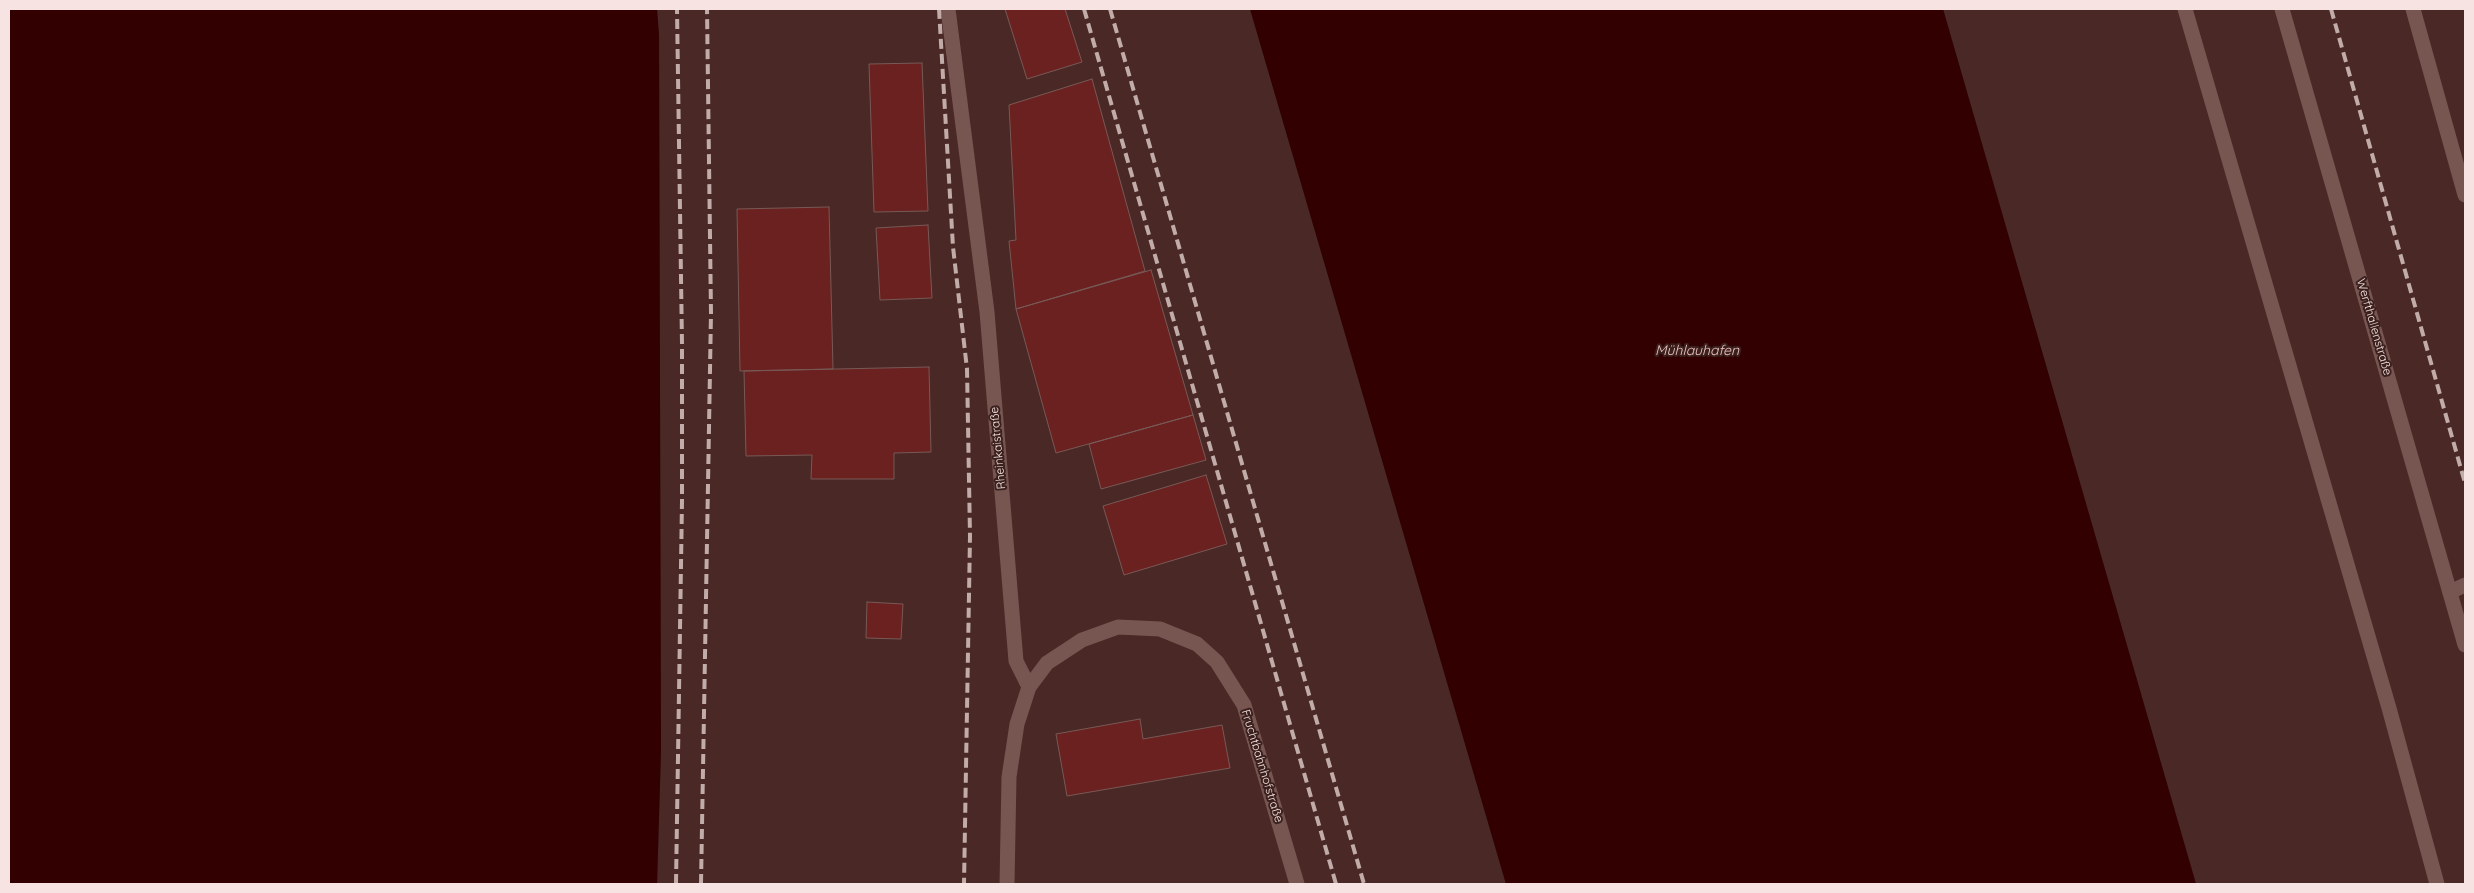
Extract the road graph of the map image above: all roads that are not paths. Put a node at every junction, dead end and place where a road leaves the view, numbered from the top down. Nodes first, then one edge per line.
1 (948, 9) edge
2 (2185, 9) edge
3 (2282, 9) edge
4 (2413, 9) edge
5 (2465, 195) edge
6 (2465, 585) edge
7 (2450, 592) junction
8 (2465, 645) edge
9 (1029, 687) junction
10 (1007, 884) edge
11 (1297, 884) edge
12 (2437, 884) edge

1 - 9 street, Rheinkaistraße
2 - 12 street
3 - 7 street, Werfthallenstraße
4 - 5 street
6 - 7 street
7 - 8 street, Werfthallenstraße
9 - 10 street
9 - 11 street, Fruchtbahnhofstraße

